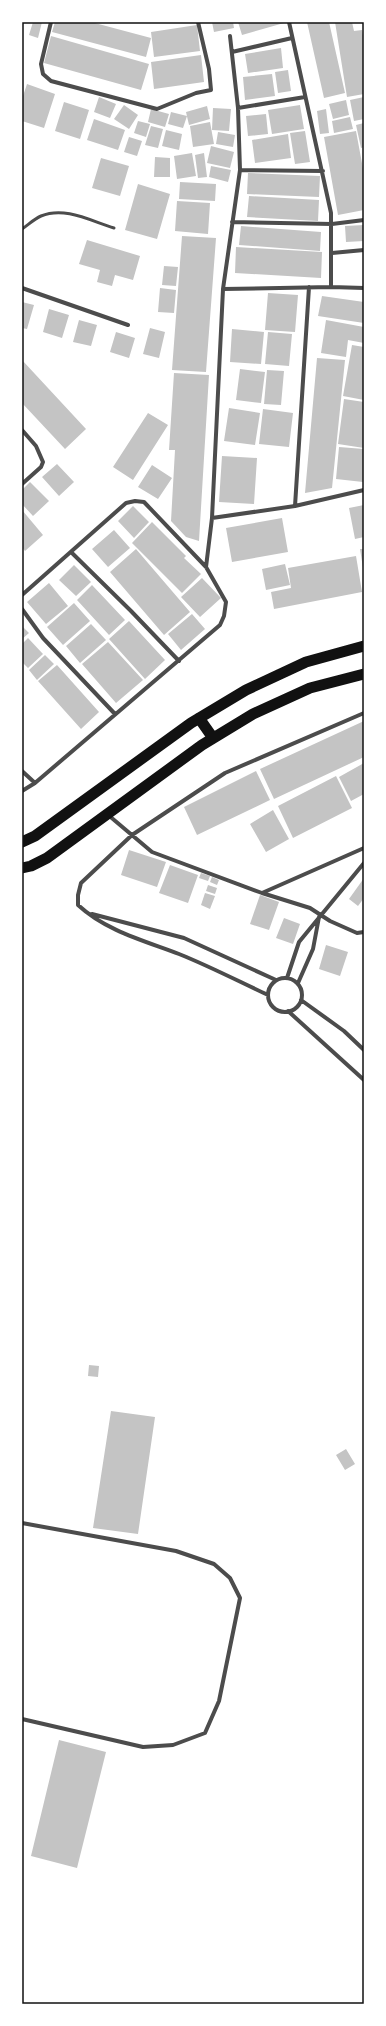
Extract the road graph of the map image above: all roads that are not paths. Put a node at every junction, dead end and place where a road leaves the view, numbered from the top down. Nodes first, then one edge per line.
1 (51, 22) edge
2 (198, 22) edge
3 (289, 22) edge
4 (230, 36) dead end
5 (292, 38) junction
6 (232, 52) junction
7 (305, 97) junction
8 (238, 108) junction
9 (240, 170) junction
10 (323, 171) junction
11 (364, 220) edge
12 (232, 222) junction
13 (332, 224) junction
14 (114, 228) dead end
15 (22, 229) edge
16 (364, 250) edge
17 (332, 253) junction
18 (309, 287) junction
19 (331, 287) junction
20 (22, 288) edge
21 (364, 288) edge
22 (223, 289) junction
23 (128, 325) dead end
24 (22, 430) edge
25 (22, 484) edge
26 (364, 490) edge
27 (295, 506) junction
28 (212, 518) junction
29 (72, 553) junction
30 (206, 567) junction
31 (22, 595) edge
32 (22, 609) edge
33 (364, 646) edge
34 (179, 662) junction
35 (364, 674) edge
36 (364, 713) edge
37 (115, 714) junction
38 (199, 718) junction
39 (213, 738) junction
40 (22, 771) edge
41 (35, 783) junction
42 (22, 791) edge
43 (107, 814) junction
44 (132, 835) junction
45 (22, 842) edge
46 (364, 848) edge
47 (364, 863) edge
48 (22, 868) edge
49 (262, 893) junction
50 (86, 912) junction
51 (320, 915) junction
52 (364, 932) edge
53 (287, 978) junction
54 (276, 980) junction
55 (298, 983) junction
56 (268, 995) junction
57 (301, 1000) junction
58 (288, 1011) junction
59 (364, 1050) edge
60 (364, 1080) edge
61 (22, 1523) edge
62 (22, 1719) edge

1 - 2 street
3 - 5 street
4 - 6 street
5 - 6 street
5 - 7 street
6 - 8 street
7 - 8 street
7 - 10 street
8 - 9 street
9 - 10 street
9 - 12 street
10 - 13 street
11 - 13 street
12 - 13 street
12 - 22 street
13 - 17 street
14 - 15 lane
16 - 17 street
17 - 19 street
18 - 19 street
18 - 22 street
18 - 27 street
19 - 21 street
20 - 23 street
22 - 28 street
24 - 25 street
26 - 27 street
27 - 28 street
28 - 30 street
29 - 30 street
29 - 31 street
29 - 34 street
30 - 34 street
32 - 37 street
33 - 38 highway
34 - 37 street
35 - 39 highway
36 - 44 street
37 - 41 street
38 - 39 highway
38 - 45 highway
39 - 43 highway
40 - 41 street
41 - 42 street
43 - 44 street
43 - 48 highway
44 - 49 street
44 - 50 street
46 - 49 street
47 - 51 street
49 - 51 street
50 - 54 street
50 - 56 street
51 - 52 street
51 - 53 street
51 - 55 street
53 - 54 street
53 - 55 street
54 - 56 street
55 - 57 street
56 - 58 street
57 - 58 street
57 - 59 street
58 - 60 street
61 - 62 street

